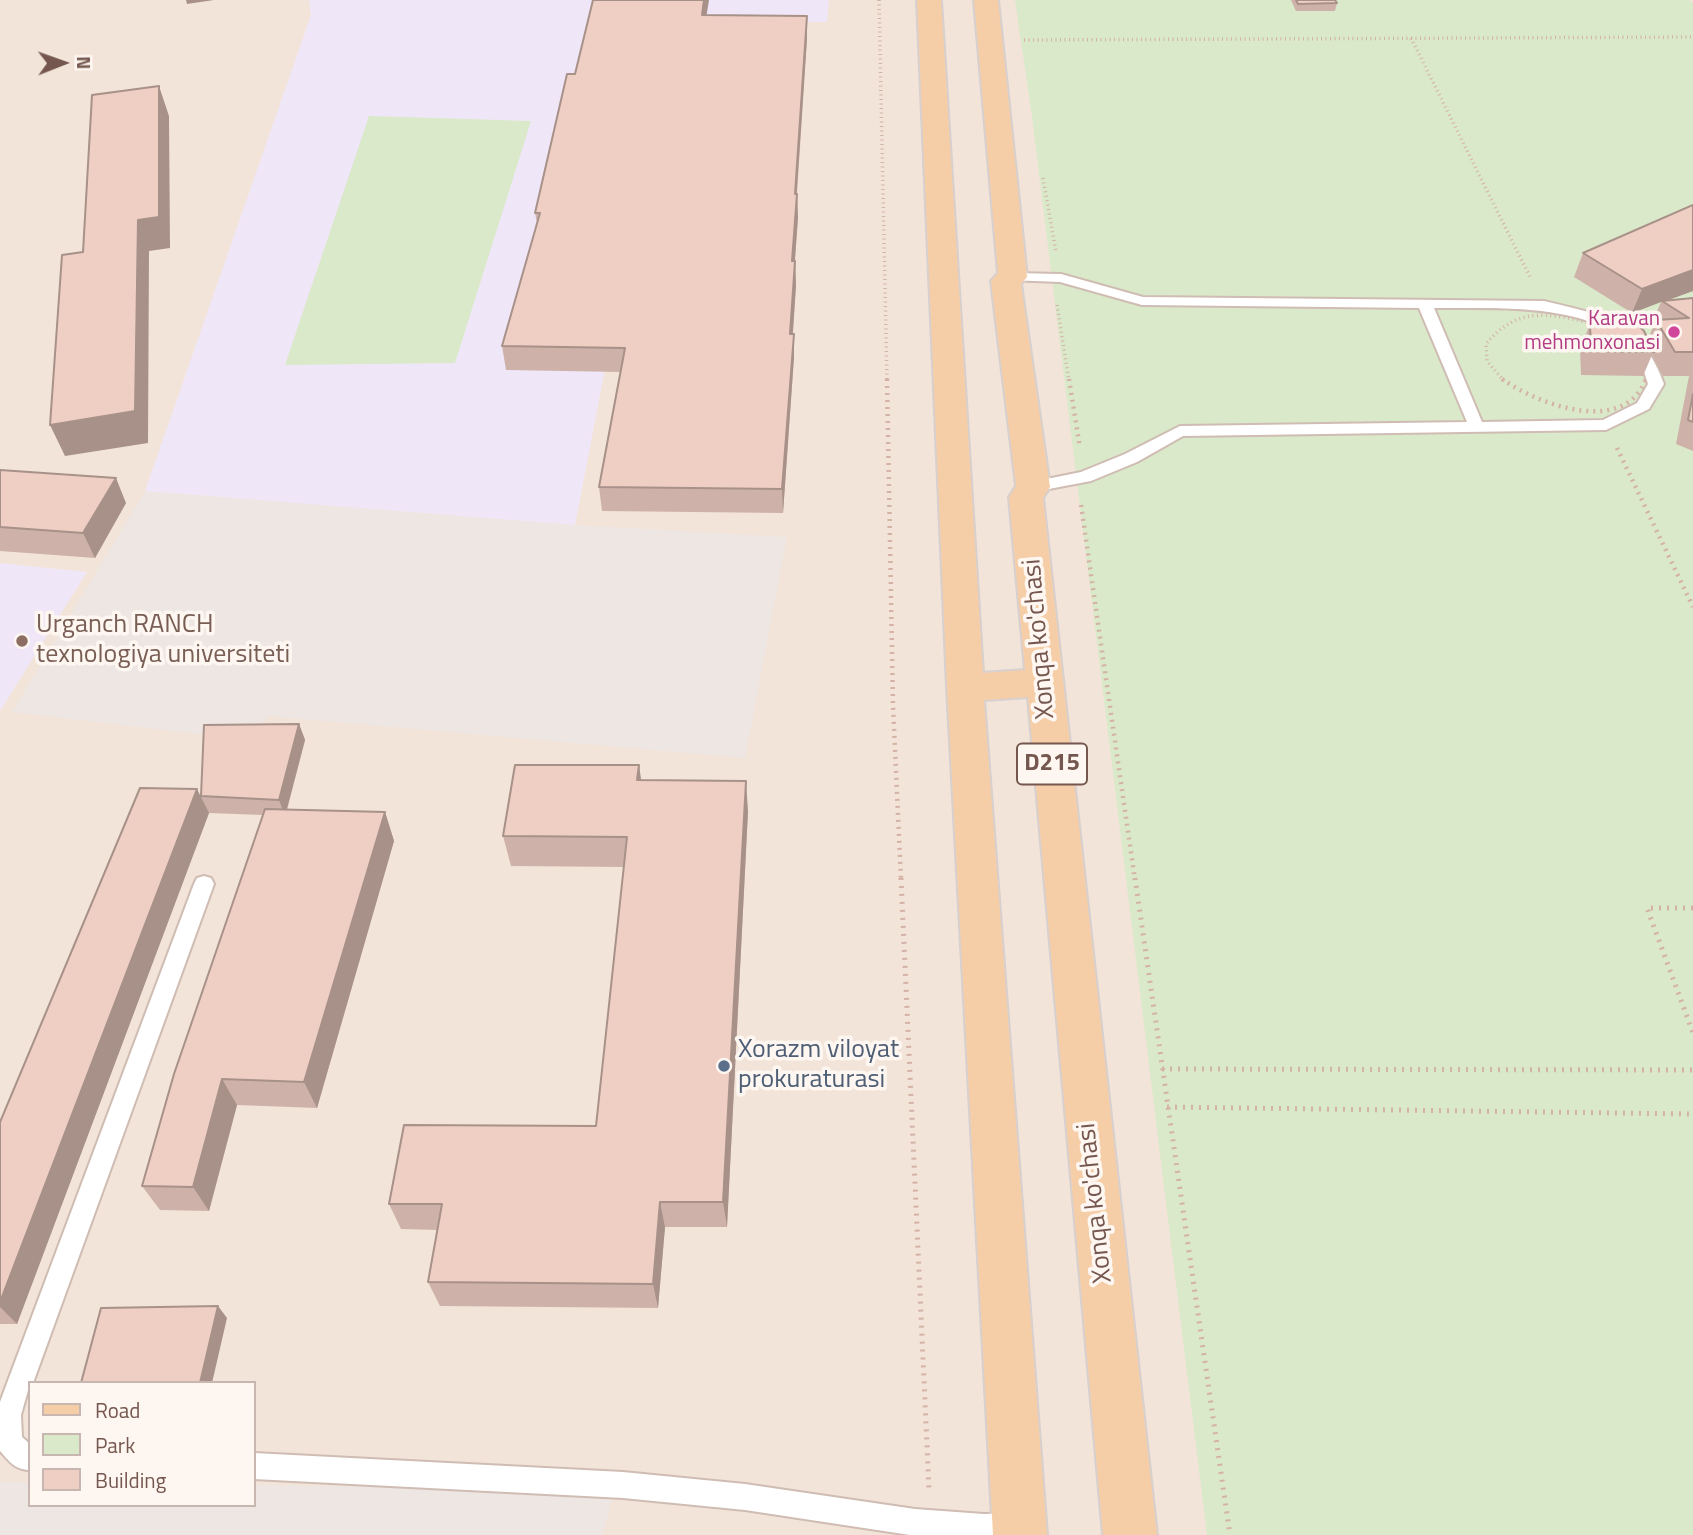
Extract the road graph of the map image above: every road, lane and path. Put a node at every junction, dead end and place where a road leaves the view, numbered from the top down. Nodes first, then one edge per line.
1 (878, 0) edge
2 (929, 0) edge
3 (986, 0) edge
4 (1022, 27) dead end
5 (1693, 37) edge
6 (1410, 38) junction
7 (1023, 40) junction
8 (1024, 53) dead end
9 (1042, 170) dead end
10 (1013, 277) junction
11 (1061, 278) junction
12 (1425, 304) junction
13 (1544, 305) junction
14 (1516, 392) joint
15 (1606, 425) junction
16 (1477, 428) junction
17 (1085, 477) junction
18 (1033, 487) junction
19 (1693, 607) edge
20 (1044, 683) junction
21 (965, 687) junction
22 (204, 884) dead end
23 (1693, 908) edge
24 (1693, 1033) edge
25 (1162, 1069) junction
26 (1693, 1070) edge
27 (1167, 1107) junction
28 (1693, 1114) edge
29 (28, 1457) edge
30 (256, 1466) edge
31 (930, 1523) junction
32 (1020, 1531) edge
33 (1130, 1535) edge
34 (1230, 1535) edge

1 - 31 path
2 - 21 main road
3 - 10 main road, Xonqa ko'chasi / D215
4 - 7 path
5 - 6 path
6 - 7 path
6 - 13 path
7 - 8 path
9 - 11 path
10 - 11 lane
10 - 18 main road, Xonqa ko'chasi / D215
11 - 12 lane
11 - 17 path
12 - 13 lane
12 - 16 lane
13 - 15 lane
14 - 14 path
15 - 16 lane
15 - 19 path
16 - 17 lane
17 - 18 lane
17 - 25 path
18 - 20 main road, Xonqa ko'chasi / D215
20 - 21 main road
20 - 33 main road, Xonqa ko'chasi / D215
21 - 32 main road
22 - 29 lane
23 - 24 path
25 - 26 path
25 - 27 path
27 - 28 path
27 - 34 path
30 - 31 lane
31 - 32 lane

